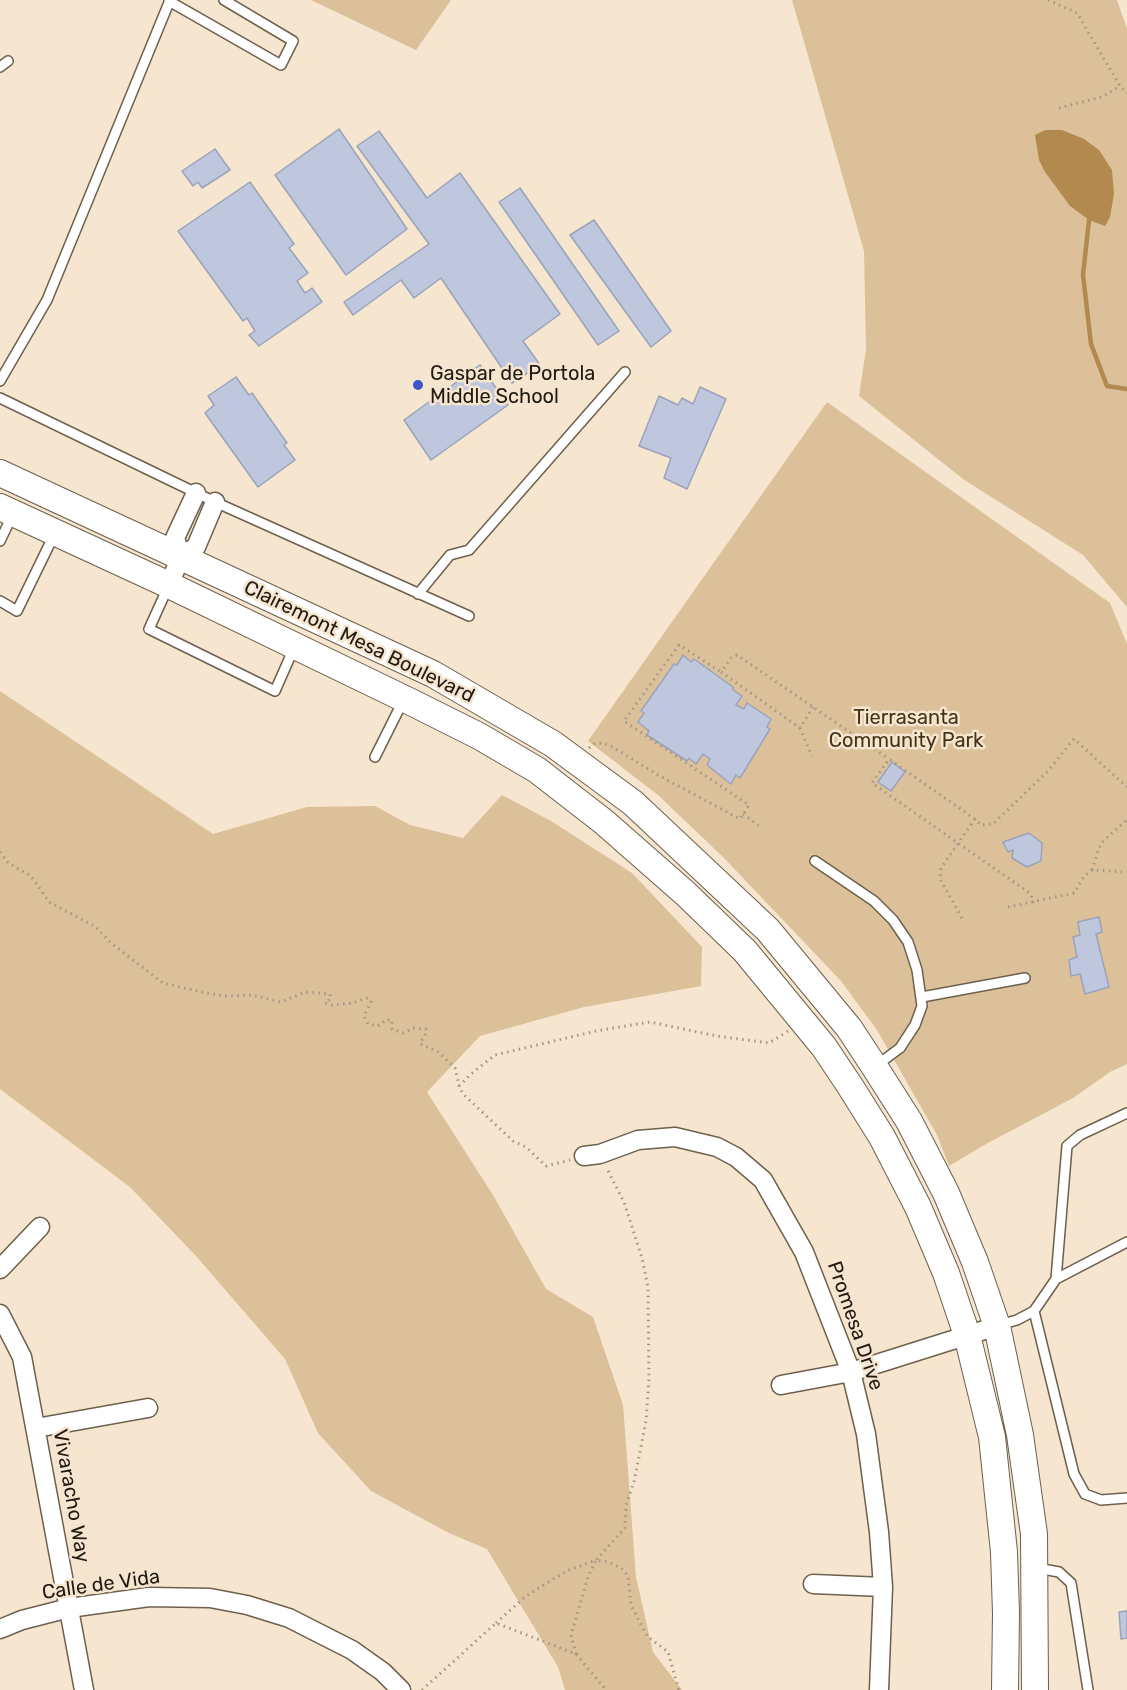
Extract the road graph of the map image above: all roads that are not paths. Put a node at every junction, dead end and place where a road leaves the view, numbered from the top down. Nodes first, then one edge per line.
1 (170, 0) edge
2 (224, 0) edge
3 (8, 61) dead end
4 (0, 67) edge
5 (625, 372) dead end
6 (0, 381) edge
7 (0, 399) edge
8 (0, 473) edge
9 (196, 493) junction
10 (215, 502) junction
11 (7, 510) edge
12 (55, 533) junction
13 (0, 541) edge
14 (181, 556) junction
15 (169, 585) junction
16 (418, 594) junction
17 (0, 602) edge
18 (469, 616) dead end
19 (295, 646) junction
20 (404, 699) junction
21 (375, 757) dead end
22 (814, 861) dead end
23 (1025, 978) dead end
24 (922, 997) junction
25 (824, 1047) junction
26 (874, 1066) junction
27 (1127, 1113) edge
28 (592, 1155) road end
29 (40, 1227) dead end
30 (1127, 1242) edge
31 (0, 1269) edge
32 (1056, 1279) junction
33 (1034, 1311) junction
34 (0, 1314) edge
35 (997, 1326) junction
36 (967, 1335) junction
37 (851, 1372) junction
38 (781, 1385) dead end
39 (148, 1408) dead end
40 (36, 1428) junction
41 (1127, 1498) edge
42 (1035, 1568) junction
43 (813, 1584) dead end
44 (882, 1587) junction
45 (69, 1608) junction
46 (0, 1629) edge
47 (84, 1690) edge
48 (401, 1690) edge
49 (879, 1690) edge
50 (1005, 1690) edge
51 (1035, 1690) edge
52 (1088, 1690) edge

1 - 2 lane
1 - 6 lane
3 - 4 lane
5 - 16 lane
7 - 9 lane
8 - 14 main road, Clairemont Mesa Boulevard
9 - 10 lane
9 - 14 street
10 - 14 street
10 - 16 lane
11 - 12 main road, Clairemont Mesa Boulevard
11 - 13 lane
12 - 15 main road, Clairemont Mesa Boulevard
12 - 17 lane
14 - 15 street
14 - 26 main road, Clairemont Mesa Boulevard
15 - 19 main road, Clairemont Mesa Boulevard
15 - 19 lane
16 - 18 lane
19 - 20 main road, Clairemont Mesa Boulevard
20 - 21 lane
20 - 25 main road, Clairemont Mesa Boulevard
22 - 24 lane
23 - 24 lane
24 - 26 lane
25 - 26 main road
25 - 36 main road, Clairemont Mesa Boulevard
26 - 35 main road, Clairemont Mesa Boulevard
27 - 32 lane
28 - 37 street, Promesa Drive
29 - 31 street
30 - 32 lane
32 - 33 lane
33 - 35 lane
33 - 41 lane
34 - 40 street, Vivaracho Way
35 - 36 street
35 - 42 main road, Clairemont Mesa Boulevard
36 - 37 street
36 - 50 main road, Clairemont Mesa Boulevard
37 - 38 street
37 - 44 street, Promesa Drive
39 - 40 street
40 - 45 street, Vivaracho Way
42 - 51 main road, Clairemont Mesa Boulevard
42 - 52 lane
43 - 44 street
44 - 49 street, Promesa Drive
45 - 46 street, Calle de Vida
45 - 47 street, Vivaracho Way
45 - 48 street, Calle de Vida

